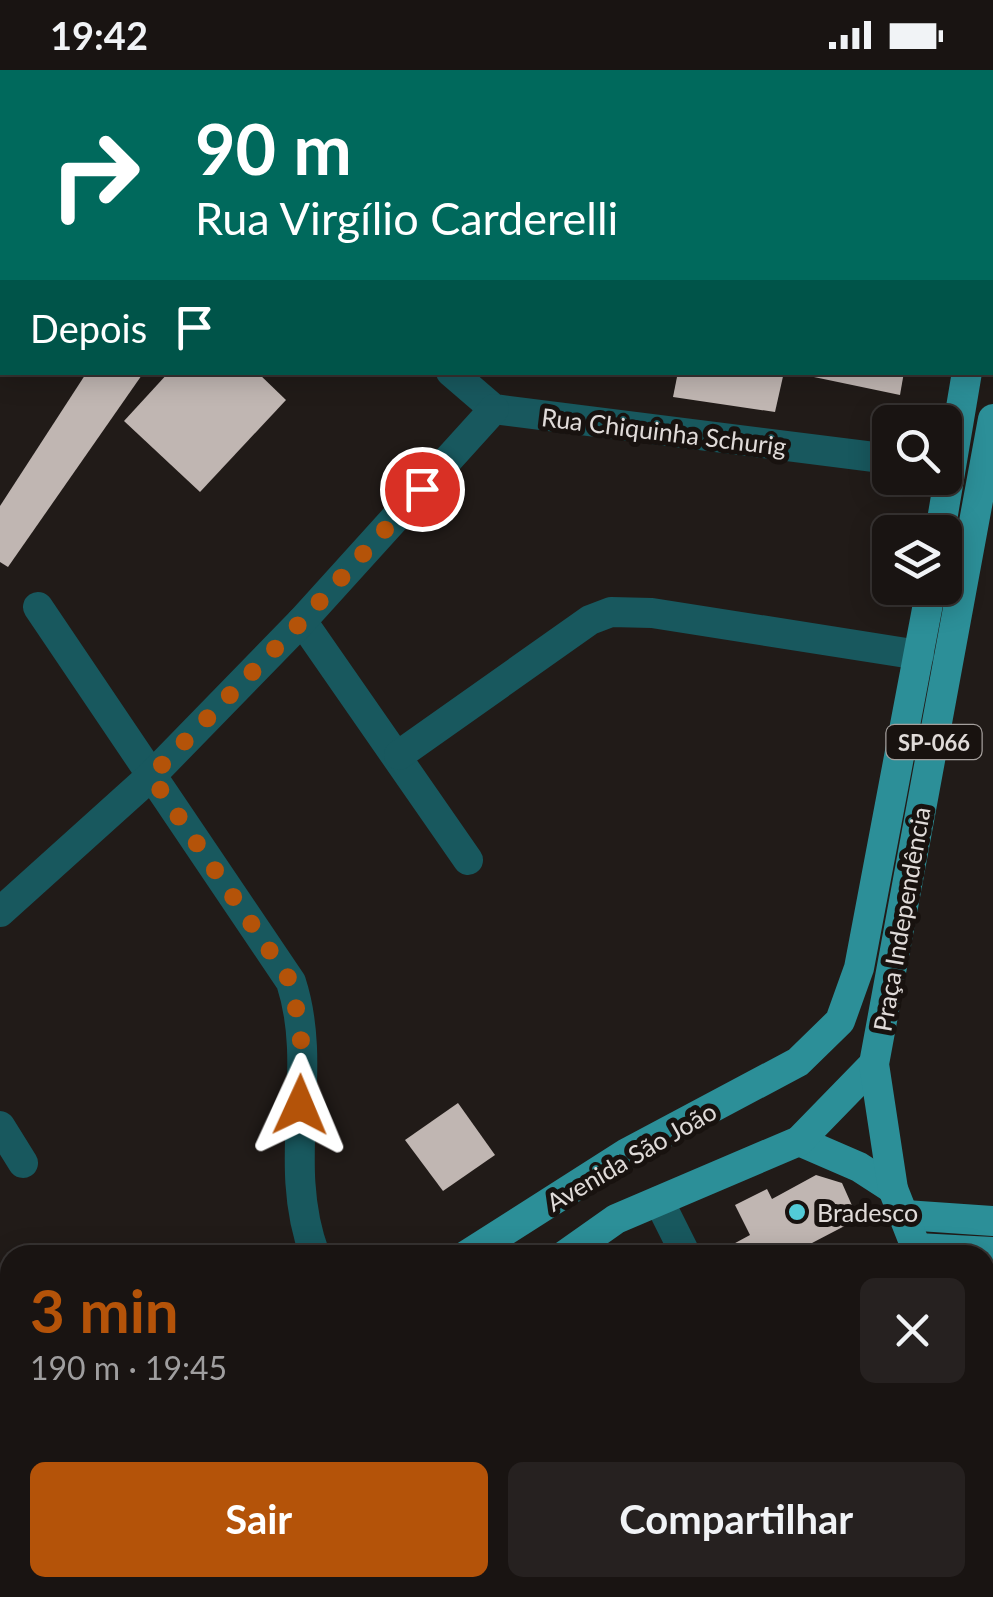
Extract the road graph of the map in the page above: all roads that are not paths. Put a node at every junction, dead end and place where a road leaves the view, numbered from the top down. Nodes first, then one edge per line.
1 (455, 375) edge
2 (966, 375) edge
3 (960, 405) edge
4 (494, 409) junction
5 (993, 419) edge
6 (872, 457) edge
7 (928, 605) edge
8 (38, 607) dead end
9 (302, 621) junction
10 (919, 655) junction
11 (399, 755) junction
12 (151, 776) junction
13 (468, 860) dead end
14 (0, 912) edge
15 (798, 1062) joint
16 (874, 1064) junction
17 (0, 1126) edge
18 (799, 1141) junction
19 (23, 1163) dead end
20 (659, 1201) junction
21 (899, 1202) junction
22 (993, 1221) edge
23 (519, 1222) junction
24 (312, 1245) edge
25 (483, 1245) edge
26 (493, 1245) edge
27 (579, 1245) edge
28 (681, 1245) edge
29 (915, 1245) edge

1 - 4 street
2 - 3 main road
4 - 6 street, Rua Chiquinha Schurig
4 - 9 street
5 - 16 main road, Praça Independência / SP-066
7 - 10 main road, Praça Independência / SP-066
8 - 12 street
9 - 11 street
9 - 12 street
10 - 11 street
10 - 15 main road, Praça Independência / SP-066
11 - 13 street
12 - 14 street
12 - 24 street
15 - 23 main road, Avenida São João / SP-066
16 - 18 main road, Avenida São João
16 - 21 main road
17 - 19 street
18 - 20 main road, Avenida São João
18 - 21 main road
20 - 27 main road, Avenida São João
20 - 28 street
21 - 22 main road
21 - 29 main road
23 - 25 main road, Avenida São João / SP-066
23 - 26 main road

